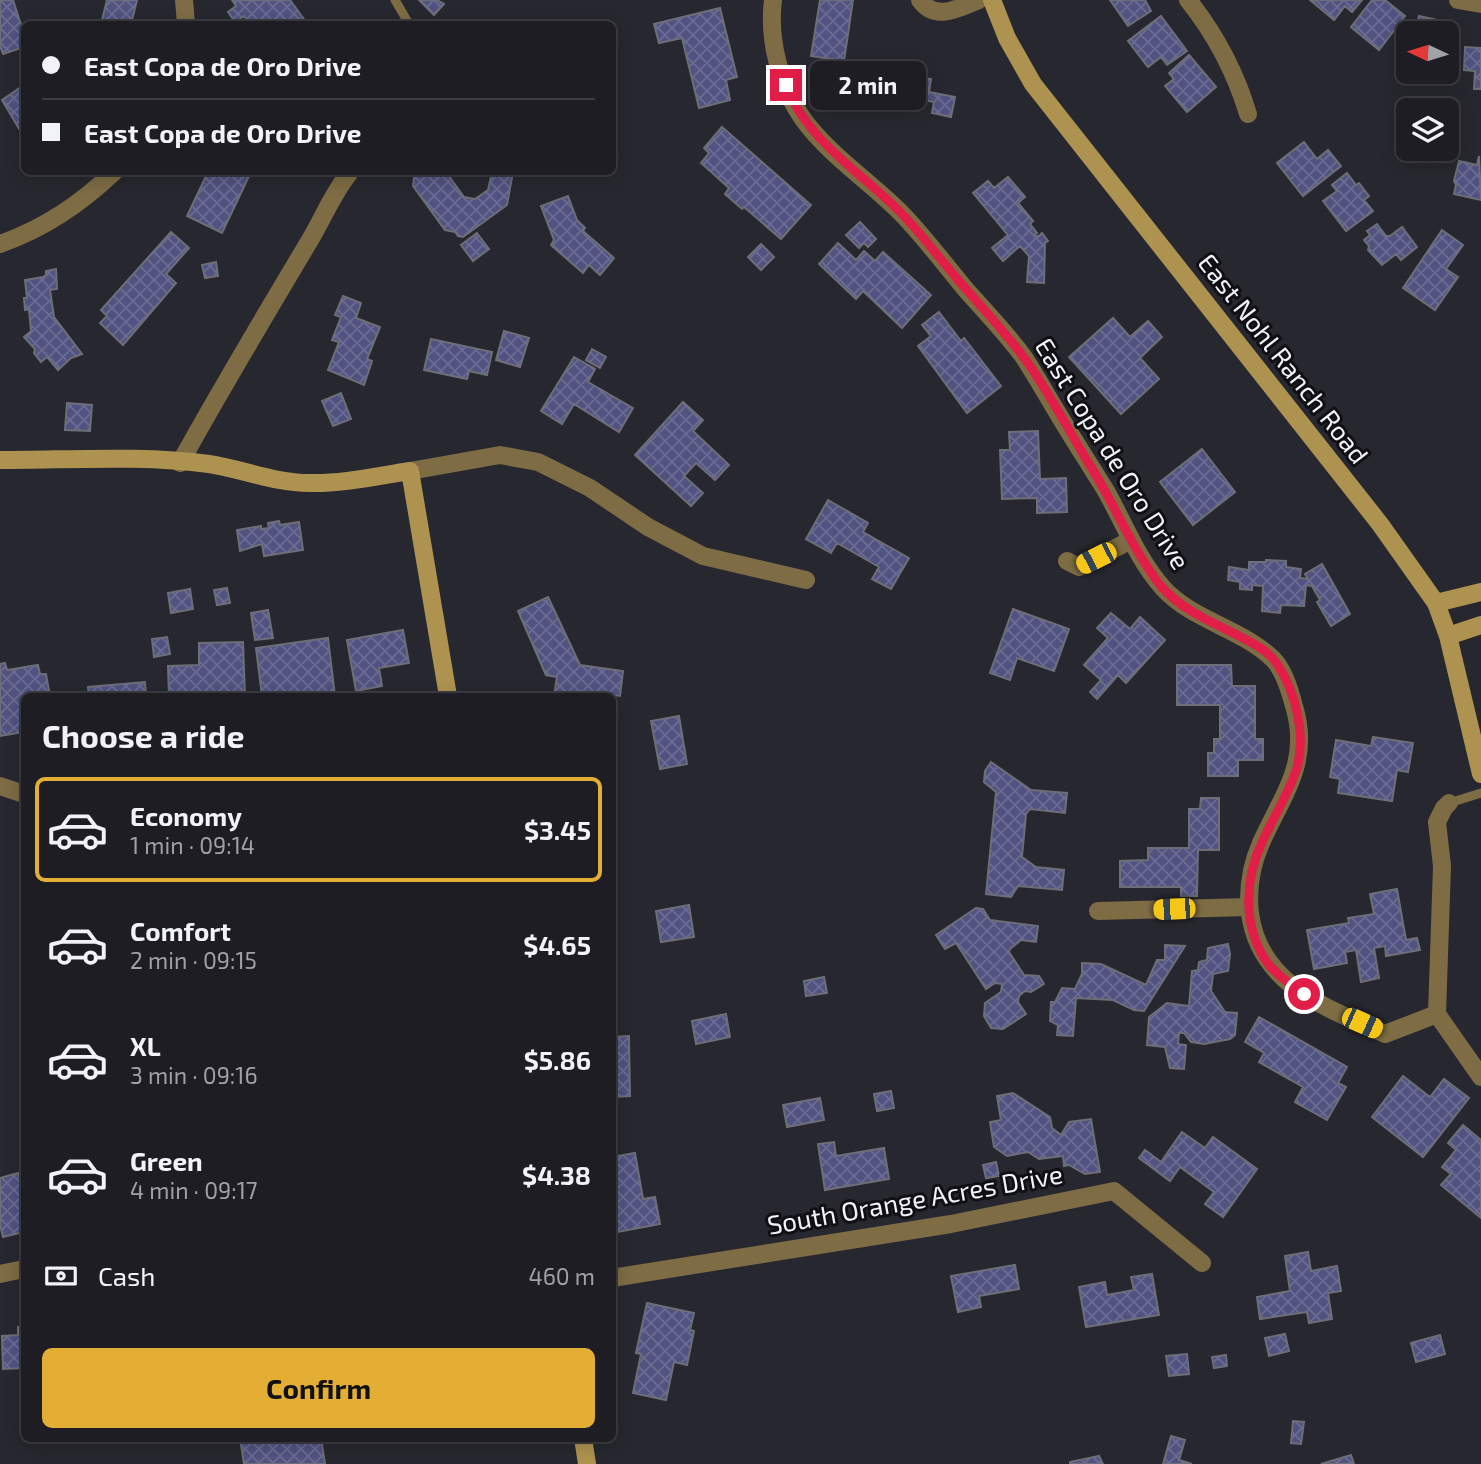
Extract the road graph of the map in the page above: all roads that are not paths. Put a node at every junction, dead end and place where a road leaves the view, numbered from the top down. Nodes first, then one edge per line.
1 (184, 0) edge
2 (395, 0) edge
3 (773, 0) edge
4 (920, 0) edge
5 (979, 0) edge
6 (992, 0) edge
7 (1188, 0) edge
8 (1458, 0) edge
9 (1481, 4) edge
10 (187, 21) edge
11 (407, 21) edge
12 (1248, 114) dead end
13 (111, 175) edge
14 (348, 175) edge
15 (0, 244) edge
16 (0, 460) edge
17 (180, 463) junction
18 (410, 471) junction
19 (1131, 540) junction
20 (1067, 561) dead end
21 (806, 580) dead end
22 (1481, 592) edge
23 (1436, 603) junction
24 (1481, 625) edge
25 (1448, 636) junction
26 (447, 693) edge
27 (1481, 774) edge
28 (1, 786) edge
29 (21, 793) edge
30 (1481, 793) edge
31 (1449, 803) joint
32 (1249, 907) junction
33 (1098, 911) dead end
34 (1437, 1014) junction
35 (1481, 1077) edge
36 (1202, 1264) dead end
37 (21, 1270) edge
38 (0, 1274) edge
39 (616, 1277) edge
40 (584, 1442) edge
41 (587, 1464) edge

1 - 10 street
2 - 11 lane
3 - 19 street, East Copa de Oro Drive
4 - 5 street
6 - 23 main road, East Nohl Ranch Road
7 - 12 street
8 - 9 street
13 - 15 street
14 - 17 street
16 - 17 main road
17 - 18 main road
18 - 21 street
18 - 26 main road
19 - 20 street
19 - 32 street, East Copa de Oro Drive
22 - 23 main road
23 - 25 main road, East Nohl Ranch Road
24 - 25 main road
25 - 27 main road, East Nohl Ranch Road
28 - 29 street
30 - 31 lane
31 - 34 street
32 - 33 street
32 - 34 street, East Copa de Oro Drive
34 - 35 street
36 - 39 street, South Orange Acres Drive
37 - 38 street
40 - 41 main road

